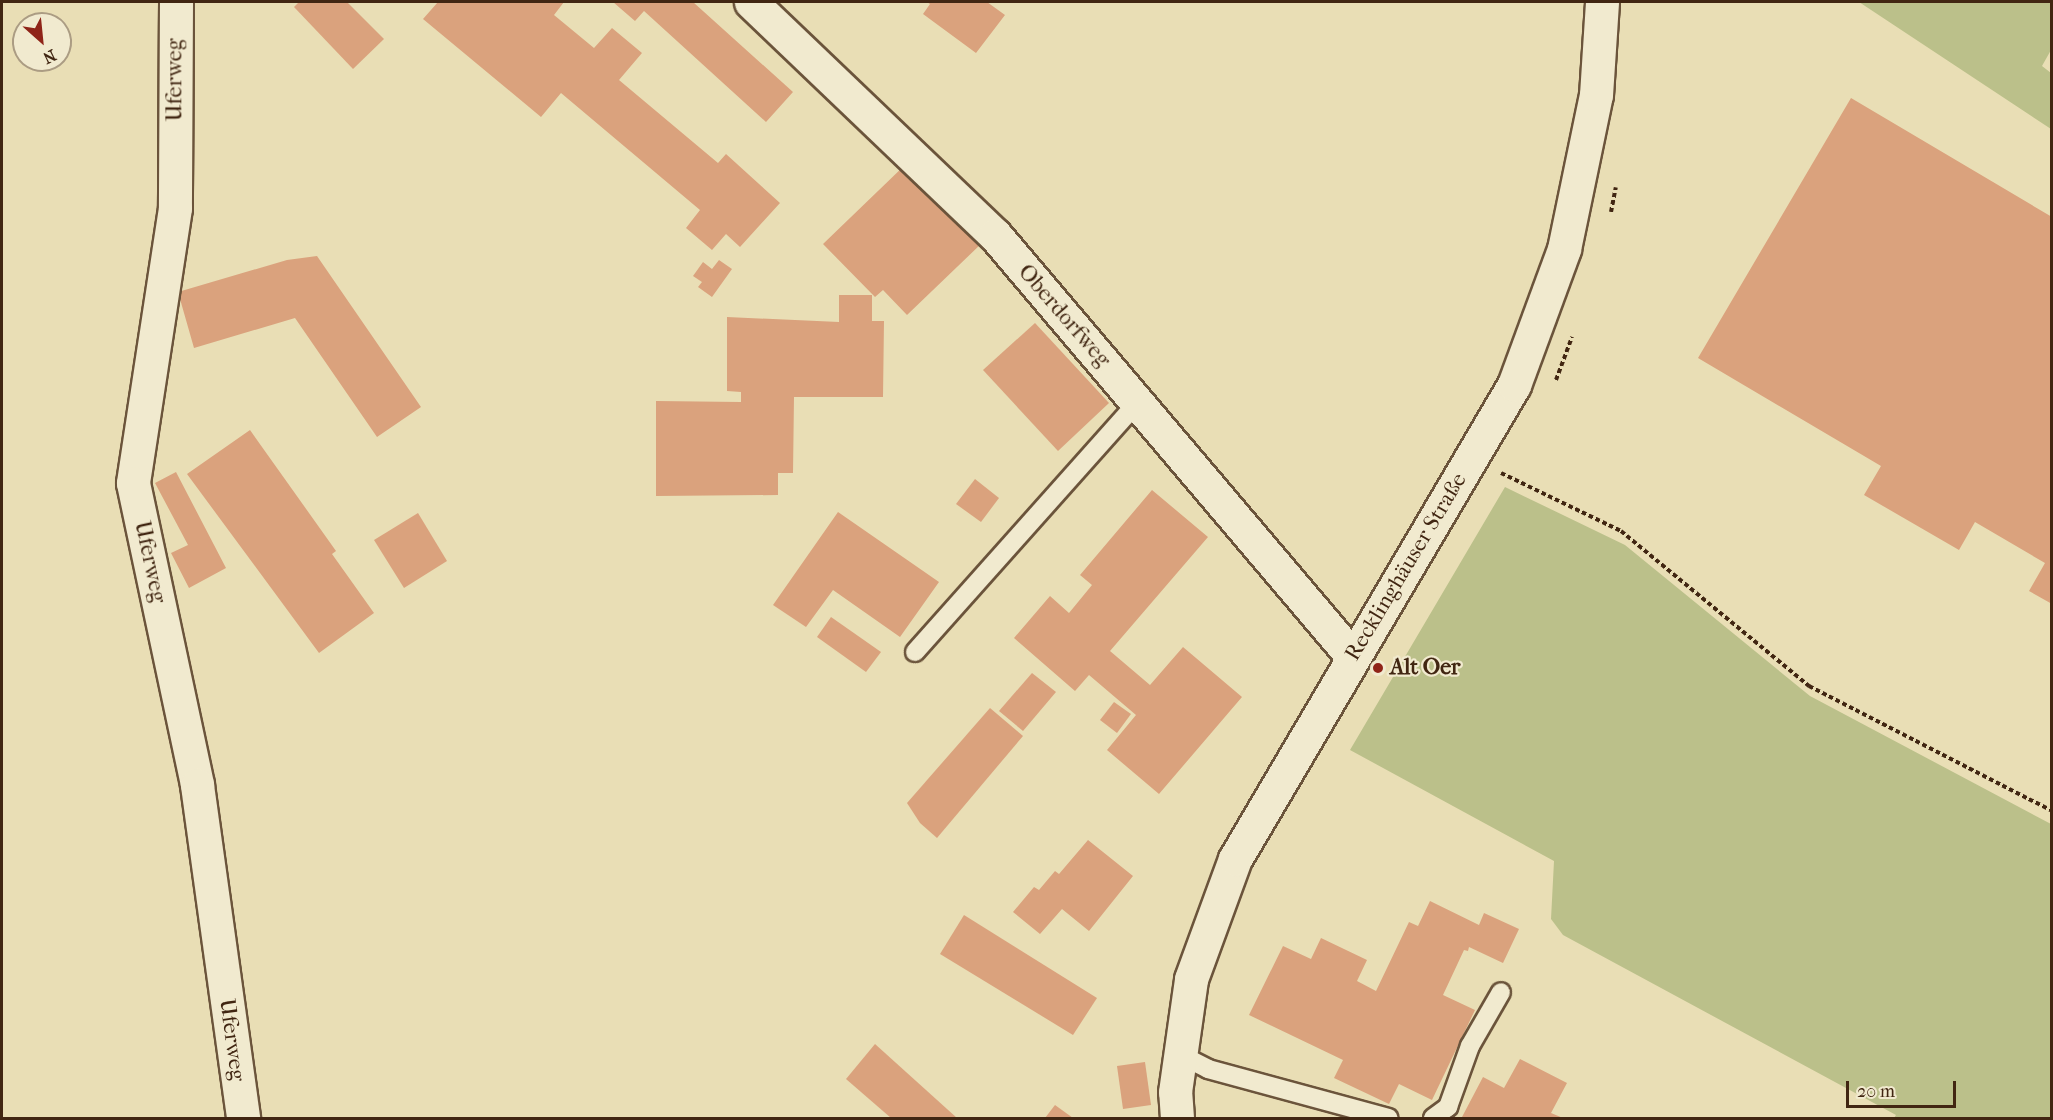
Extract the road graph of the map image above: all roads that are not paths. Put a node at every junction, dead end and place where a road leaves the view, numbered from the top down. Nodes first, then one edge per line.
1 (176, 2) edge
2 (751, 2) edge
3 (1602, 2) edge
4 (1138, 402) junction
5 (915, 652) dead end
6 (1352, 656) junction
7 (1501, 992) dead end
8 (1181, 1055) junction
9 (243, 1119) edge
10 (1177, 1119) edge
11 (1388, 1119) edge
12 (1433, 1119) edge

1 - 9 street, Uferweg
2 - 4 street, Oberdorfweg
3 - 6 street, Recklinghäuser Straße
4 - 5 lane
4 - 6 street, Oberdorfweg
6 - 8 street, Recklinghäuser Straße
7 - 12 lane
8 - 10 street, Recklinghäuser Straße
8 - 11 lane

